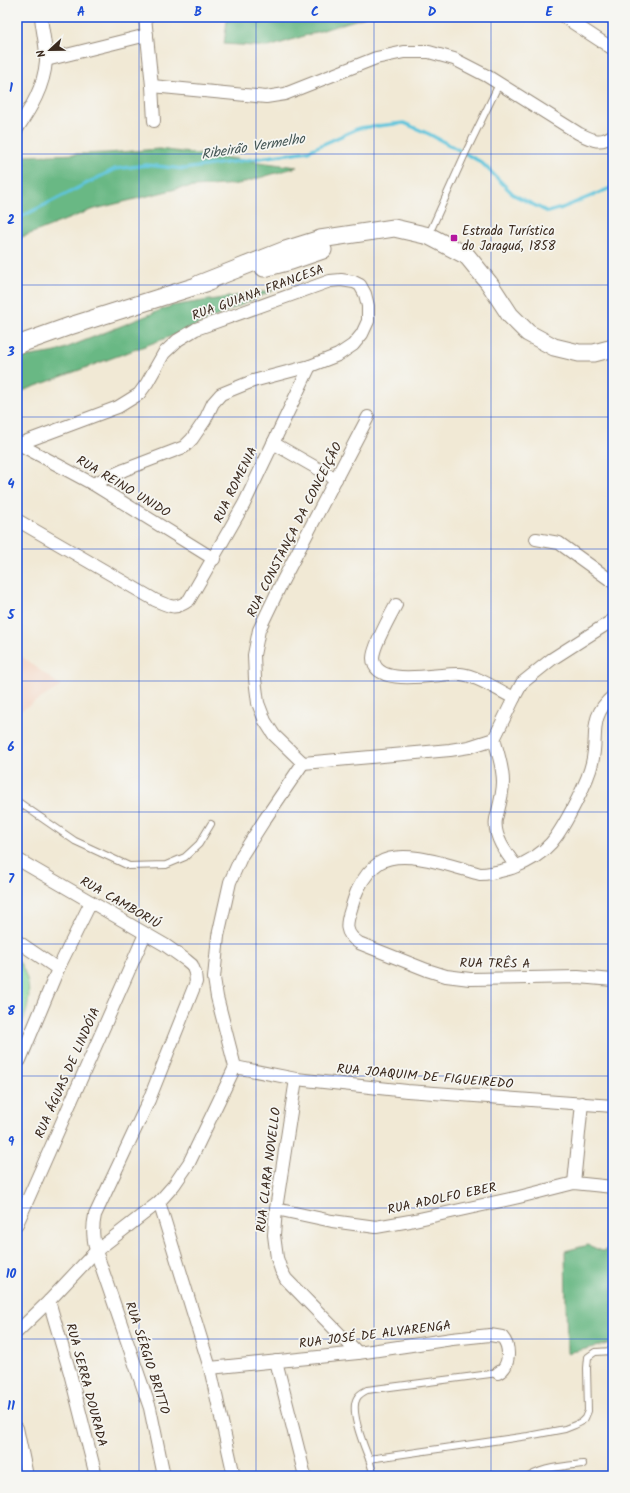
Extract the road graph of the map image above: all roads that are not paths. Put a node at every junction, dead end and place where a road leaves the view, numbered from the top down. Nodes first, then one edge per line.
1 (41, 17) edge
2 (145, 17) edge
3 (564, 17) edge
4 (147, 36) junction
5 (613, 49) edge
6 (46, 60) junction
7 (499, 84) junction
8 (152, 86) junction
9 (154, 121) dead end
10 (17, 129) edge
11 (613, 135) edge
12 (429, 236) junction
13 (17, 346) edge
14 (613, 348) edge
15 (310, 366) junction
16 (368, 417) dead end
17 (18, 443) edge
18 (273, 443) junction
19 (336, 479) junction
20 (93, 484) junction
21 (17, 520) edge
22 (536, 539) dead end
23 (214, 559) junction
24 (613, 582) edge
25 (396, 605) dead end
26 (613, 620) edge
27 (613, 696) edge
28 (514, 698) junction
29 (494, 739) junction
30 (303, 763) junction
31 (17, 801) edge
32 (211, 824) dead end
33 (17, 859) edge
34 (516, 866) junction
35 (91, 902) junction
36 (145, 934) junction
37 (17, 941) edge
38 (58, 969) junction
39 (613, 980) edge
40 (18, 1062) edge
41 (235, 1067) junction
42 (296, 1079) junction
43 (582, 1103) junction
44 (613, 1106) edge
45 (574, 1183) junction
46 (613, 1187) edge
47 (159, 1202) junction
48 (276, 1209) junction
49 (17, 1224) edge
50 (96, 1251) junction
51 (49, 1301) junction
52 (17, 1332) edge
53 (613, 1351) edge
54 (358, 1353) junction
55 (276, 1361) junction
56 (210, 1368) junction
57 (498, 1373) joint
58 (17, 1428) edge
59 (369, 1459) junction
60 (583, 1464) dead end
61 (27, 1476) edge
62 (96, 1476) edge
63 (164, 1476) edge
64 (234, 1476) edge
65 (305, 1476) edge
66 (374, 1476) edge
67 (530, 1476) edge

1 - 6 street
2 - 4 street
3 - 5 street
4 - 6 street
4 - 8 street
6 - 10 street
7 - 8 street
7 - 11 street
7 - 12 lane
8 - 9 street
12 - 13 main road
12 - 14 main road
15 - 17 street, RUA GUIANA FRANCESA
15 - 18 street, RUA ROMENIA
15 - 20 street
16 - 19 street, RUA CONSTANÇA DA CONCEIÇÃO
17 - 20 street, RUA REINO UNIDO
18 - 19 street
18 - 23 street, RUA ROMENIA
19 - 30 street, RUA CONSTANÇA DA CONCEIÇÃO
20 - 23 street, RUA REINO UNIDO
21 - 23 street, RUA ROMENIA
22 - 24 street
25 - 28 street
26 - 28 street
27 - 34 street
28 - 29 street
29 - 30 street
29 - 34 street
30 - 41 street
31 - 32 lane
33 - 35 street, RUA CAMBORIÚ
34 - 39 street, RUA TRÊS A
35 - 36 street, RUA CAMBORIÚ
35 - 38 street
36 - 49 street, RUA ÁGUAS DE LINDÓIA
36 - 50 street, RUA CAMBORIÚ
37 - 38 street
38 - 40 street
41 - 42 street, RUA JOAQUIM DE FIGUEIREDO
41 - 47 street
42 - 43 street, RUA JOAQUIM DE FIGUEIREDO
42 - 48 street, RUA CLARA NOVELLO
43 - 44 street, RUA JOAQUIM DE FIGUEIREDO
43 - 45 street
45 - 46 street, RUA ADOLFO EBER
45 - 48 street, RUA ADOLFO EBER
47 - 50 street
47 - 56 street
48 - 54 street, RUA CLARA NOVELLO
50 - 51 street
50 - 63 street, RUA SÉRGIO BRITTO
51 - 52 street
51 - 62 street, RUA SERRA DOURADA
53 - 59 lane
54 - 55 street, RUA JOSÉ DE ALVARENGA
54 - 57 street, RUA JOSÉ DE ALVARENGA
55 - 56 street, RUA JOSÉ DE ALVARENGA
55 - 65 street
56 - 64 street
57 - 59 lane
58 - 61 street
59 - 66 lane
60 - 67 lane

